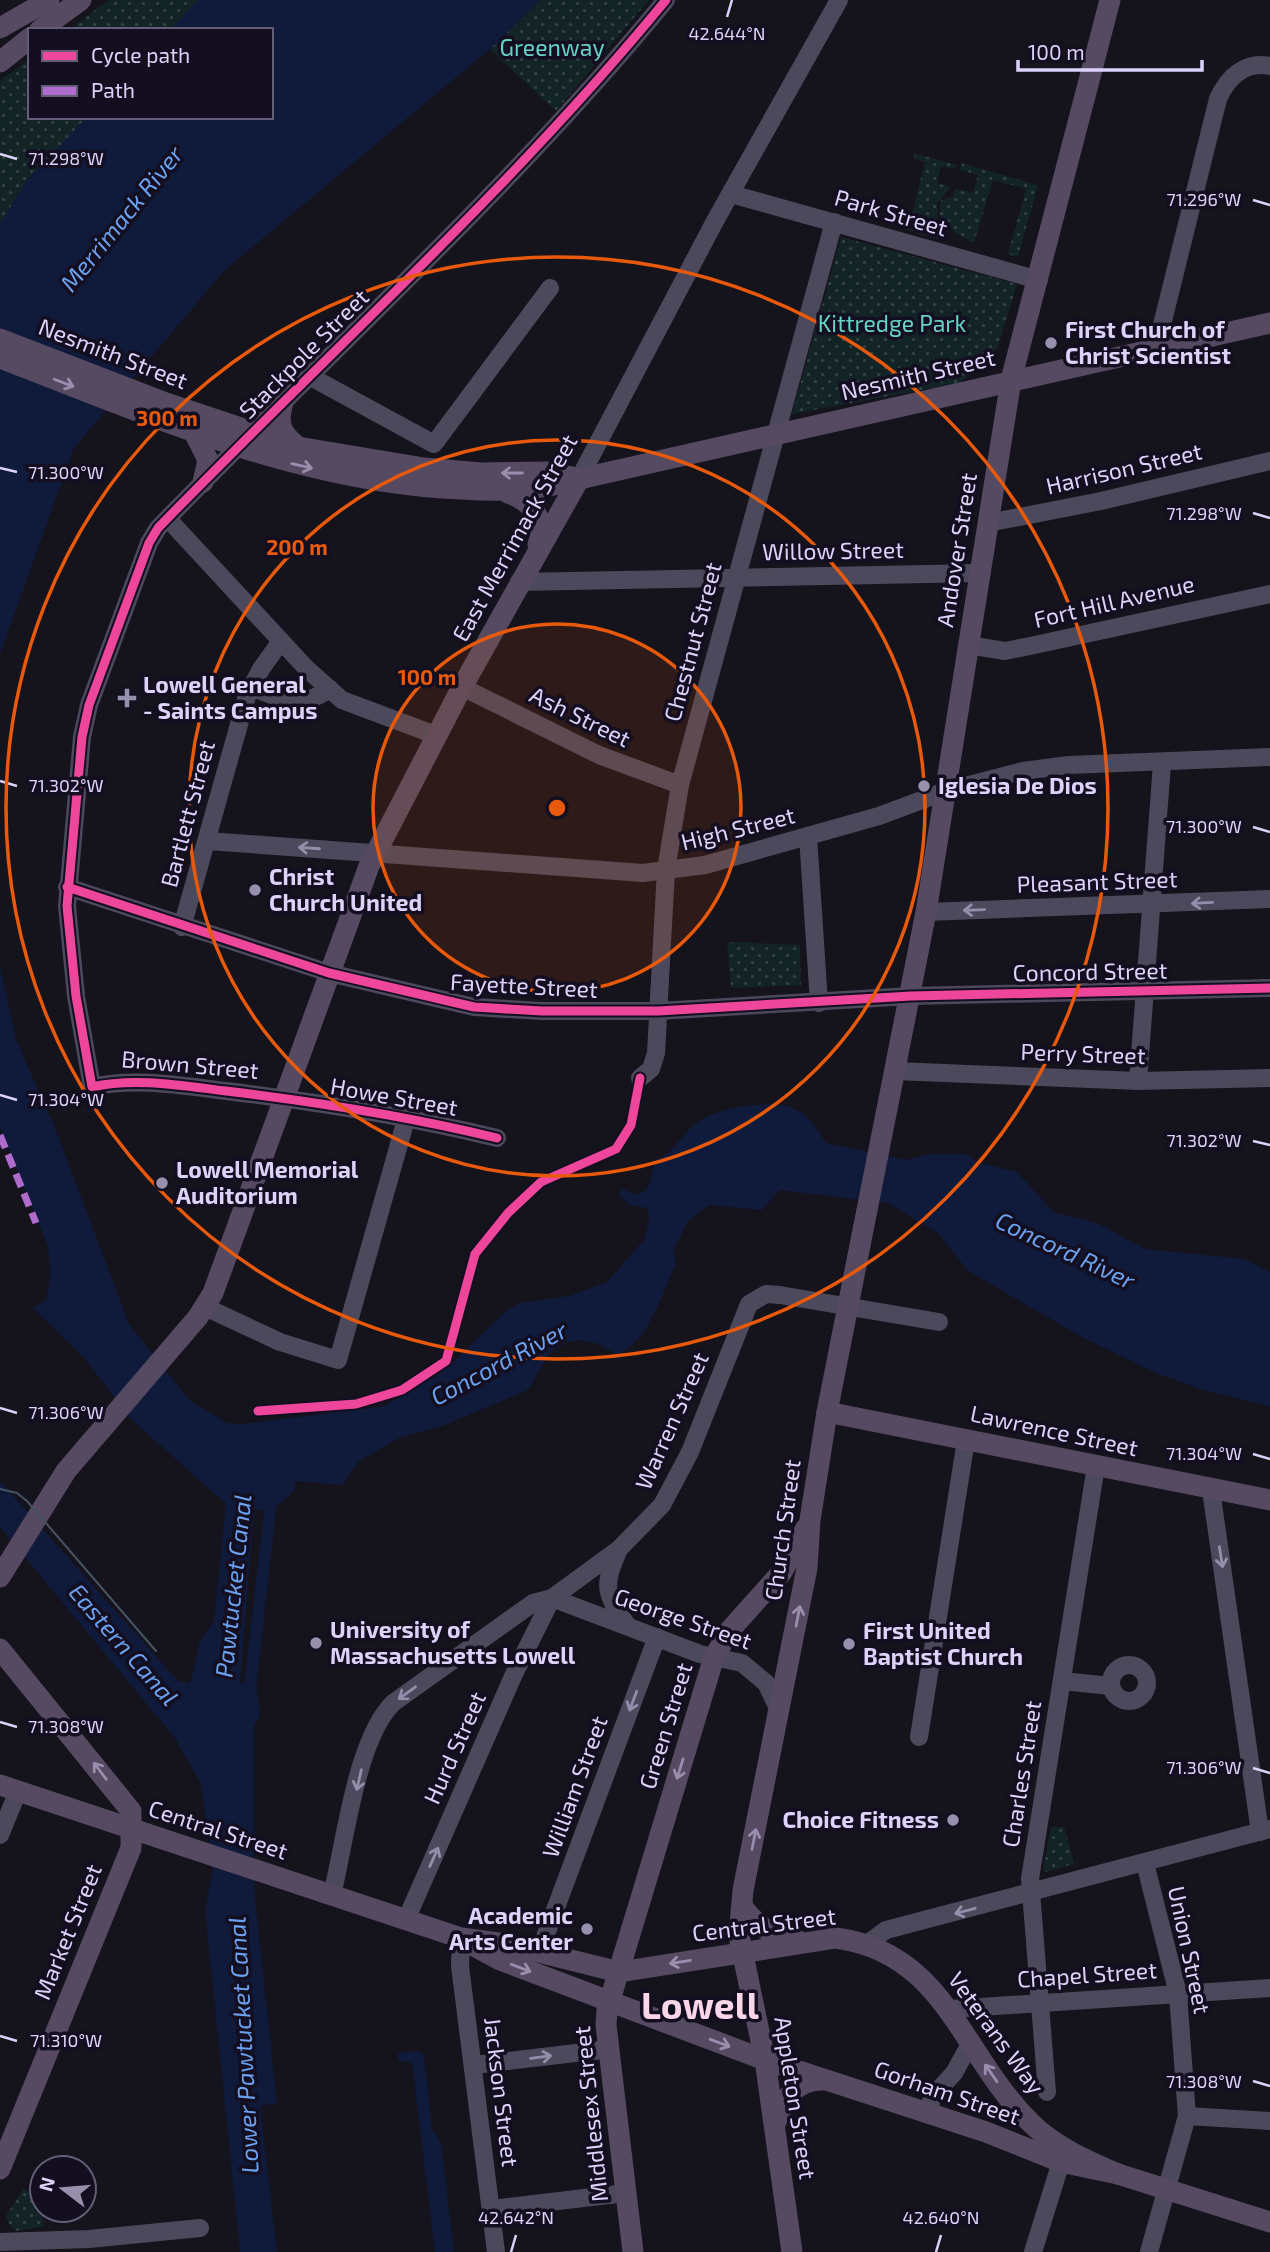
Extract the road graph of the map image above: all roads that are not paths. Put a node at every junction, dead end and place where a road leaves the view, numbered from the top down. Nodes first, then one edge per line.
1 (22, 0) edge
2 (49, 0) edge
3 (81, 0) edge
4 (666, 0) edge
5 (839, 0) edge
6 (1110, 0) edge
7 (0, 13) edge
8 (0, 28) edge
9 (43, 28) edge
10 (28, 40) edge
11 (0, 62) edge
12 (1270, 66) edge
13 (731, 194) junction
14 (834, 222) junction
15 (1039, 280) junction
16 (550, 288) dead end
17 (1270, 323) edge
18 (0, 340) edge
19 (1156, 349) junction
20 (0, 358) edge
21 (310, 377) junction
22 (1011, 380) junction
23 (283, 402) junction
24 (160, 410) junction
25 (194, 432) junction
26 (775, 436) junction
27 (244, 440) junction
28 (297, 446) junction
29 (1270, 461) edge
30 (579, 479) junction
31 (203, 482) junction
32 (502, 491) junction
33 (168, 519) junction
34 (988, 523) junction
35 (534, 557) junction
36 (979, 573) junction
37 (736, 578) junction
38 (519, 582) junction
39 (1270, 594) edge
40 (281, 640) junction
41 (968, 645) junction
42 (250, 687) junction
43 (462, 687) junction
44 (330, 690) junction
45 (438, 736) junction
46 (1270, 757) edge
47 (1162, 764) junction
48 (680, 785) junction
49 (946, 791) junction
50 (808, 836) junction
51 (208, 841) junction
52 (377, 854) junction
53 (666, 870) junction
54 (67, 887) junction
55 (1270, 899) edge
56 (1152, 905) junction
57 (926, 912) junction
58 (182, 927) junction
59 (329, 973) junction
60 (1270, 988) edge
61 (1144, 991) junction
62 (911, 996) junction
63 (819, 1003) junction
64 (658, 1011) junction
65 (895, 1071) junction
66 (640, 1078) dead end
67 (1270, 1078) edge
68 (1138, 1081) junction
69 (92, 1087) joint
70 (284, 1098) junction
71 (886, 1115) joint
72 (407, 1116) junction
73 (497, 1138) dead end
74 (849, 1305) junction
75 (205, 1307) junction
76 (939, 1322) dead end
77 (827, 1412) junction
78 (966, 1440) junction
79 (1096, 1466) junction
80 (1211, 1490) junction
81 (1270, 1500) edge
82 (810, 1520) junction
83 (619, 1549) junction
84 (0, 1577) edge
85 (552, 1598) junction
86 (627, 1625) junction
87 (657, 1637) junction
88 (0, 1649) edge
89 (715, 1657) junction
90 (1062, 1681) junction
91 (1111, 1686) dead end
92 (778, 1708) junction
93 (919, 1737) dead end
94 (9, 1788) edge
95 (131, 1829) junction
96 (1265, 1830) edge
97 (0, 1835) edge
98 (1146, 1863) junction
99 (1031, 1893) junction
100 (332, 1895) junction
101 (742, 1906) junction
102 (406, 1920) junction
103 (461, 1938) junction
104 (805, 1942) junction
105 (867, 1944) junction
106 (742, 1952) junction
107 (539, 1953) junction
108 (618, 1972) junction
109 (1270, 1988) edge
110 (1178, 1994) junction
111 (610, 2001) junction
112 (1040, 2003) junction
113 (950, 2009) junction
114 (970, 2044) junction
115 (609, 2049) junction
116 (765, 2060) junction
117 (474, 2065) junction
118 (825, 2080) junction
119 (1048, 2092) dead end
120 (1010, 2100) junction
121 (929, 2113) junction
122 (1187, 2116) junction
123 (1270, 2121) edge
124 (775, 2126) junction
125 (986, 2132) junction
126 (2, 2161) edge
127 (1061, 2162) junction
128 (1118, 2174) junction
129 (1166, 2189) junction
130 (626, 2193) junction
131 (491, 2209) junction
132 (1270, 2222) edge
133 (200, 2228) dead end
134 (0, 2242) edge
135 (496, 2252) edge
136 (634, 2252) edge
137 (792, 2252) edge
138 (1033, 2252) edge
139 (1149, 2252) edge

1 - 7 main road
2 - 8 main road
3 - 9 main road
4 - 21 street, Stackpole Street
5 - 13 street, East Merrimack Street
6 - 15 main road, Andover Street
10 - 11 main road
12 - 19 street
13 - 14 street, Park Street
13 - 30 street, East Merrimack Street
14 - 15 street, Park Street
14 - 26 street, Chestnut Street
15 - 22 main road, Andover Street
16 - 21 street
17 - 19 main road, Nesmith Street
18 - 24 main road, Nesmith Street
19 - 22 main road, Nesmith Street
20 -> 24 main road, Nesmith Street
21 - 23 street, Stackpole Street
22 - 26 main road, Nesmith Street
22 - 34 main road, Andover Street
23 - 27 street, Stackpole Street
23 - 28 main road
24 - 25 main road, Nesmith Street
24 - 27 main road, Nesmith Street
25 - 27 main road, Nesmith Street
25 - 31 main road
26 - 30 main road, Nesmith Street
26 - 37 street, Chestnut Street
27 - 28 main road, Nesmith Street
27 - 31 street, Stackpole Street
27 -> 32 main road, Nesmith Street
30 -> 28 main road, Nesmith Street
29 - 34 street, Harrison Street
30 - 32 main road, Nesmith Street
30 - 35 main road, East Merrimack Street
31 - 33 street, Stackpole Street
32 - 35 main road
33 - 40 street
33 - 54 street, Stackpole Street
34 - 36 main road, Andover Street
35 - 38 main road, East Merrimack Street
36 - 37 street, Willow Street
36 - 41 main road, Andover Street
37 - 38 street, Willow Street
37 - 48 street, Chestnut Street
38 - 43 main road, East Merrimack Street
39 - 41 street, Fort Hill Avenue
40 - 42 street, Bartlett Street
40 - 44 street
41 - 49 main road, Andover Street
42 - 44 street
42 - 51 street, Bartlett Street
43 - 45 main road, East Merrimack Street
43 - 48 street, Ash Street
44 - 45 street
45 - 52 main road, East Merrimack Street
46 - 47 street, High Street
47 - 49 street, High Street
47 - 56 street
48 - 53 street, Chestnut Street
49 - 50 street, High Street
49 - 57 main road, Andover Street
50 - 53 street, High Street
50 - 63 street
52 -> 51 street, High Street
51 - 58 street, Bartlett Street
52 - 53 street, High Street
52 - 59 main road, East Merrimack Street
53 - 64 street, Chestnut Street
54 - 58 street, Fayette Street
54 - 69 street, Stackpole Street
55 -> 56 street, Pleasant Street
56 -> 57 street, Pleasant Street
56 - 61 street
57 - 62 main road, Andover Street
58 - 59 street, Fayette Street
59 - 64 street, Fayette Street
59 - 70 main road, East Merrimack Street
60 - 61 street, Concord Street
61 - 62 street, Concord Street
61 - 68 street
62 - 63 street, Fayette Street
62 - 65 main road, Andover Street
63 - 64 street, Fayette Street
64 - 66 street, Chestnut Street
65 - 68 street, Perry Street
65 - 71 main road, Andover Street
67 - 68 street, Perry Street
69 - 70 street, Brown Street
70 - 72 street, Howe Street
70 - 75 main road, East Merrimack Street
71 - 74 main road, Church Street
72 - 73 street, Howe Street
72 - 75 street
74 - 76 street, Warren Street
74 - 77 main road, Church Street
74 - 83 street, Warren Street
75 - 84 main road, East Merrimack Street
77 - 78 main road, Lawrence Street
77 - 82 main road, Church Street
78 - 79 main road, Lawrence Street
78 - 93 street
79 - 80 main road, Lawrence Street
79 - 90 street, Charles Street
80 - 81 main road, Lawrence Street
80 -> 96 street
82 - 89 main road, Green Street
92 -> 82 main road, Church Street
83 - 85 street, Warren Street
83 - 86 street
85 - 86 street, George Street
85 -> 100 street, Warren Street
102 -> 85 street, Hurd Street
86 - 87 street, George Street
87 - 89 street, George Street
87 -> 107 street, William Street
95 -> 88 main road
89 - 92 street, George Street
89 -> 108 main road, Green Street
90 - 91 street
90 - 99 street, Charles Street
101 -> 92 main road, Church Street
94 - 95 main road, Central Street
94 - 97 street
95 - 100 main road, Central Street
95 - 126 main road, Market Street
96 - 98 street, Central Street
98 - 99 street, Central Street
98 - 110 street, Union Street
99 -> 105 street, Central Street
99 - 112 street, Charles Street
100 - 102 main road, Central Street
101 - 104 main road
101 - 106 main road, Church Street
102 - 103 main road, Central Street
103 - 107 main road, Central Street
103 -> 111 main road, Central Street
103 - 117 street, Jackson Street
104 - 105 main road, Central Street
104 - 106 main road, Central Street
105 - 113 main road, Veterans Way
106 -> 108 main road, Central Street
106 - 116 main road, Appleton Street
107 - 108 main road, Central Street
108 - 111 main road, Middlesex Street
109 - 110 street, Chapel Street
110 - 112 street, Chapel Street
110 - 122 street, Union Street
111 - 115 main road, Middlesex Street
111 -> 116 main road, Gorham Street
112 - 113 street, Chapel Street
112 - 119 street, Charles Street
113 - 114 main road, Veterans Way
120 -> 114 main road, Veterans Way
114 - 121 street
117 -> 115 street
115 - 130 main road, Middlesex Street
116 - 118 main road, Gorham Street
116 - 124 main road, Appleton Street
117 - 131 street, Jackson Street
118 - 121 main road, Gorham Street
118 - 124 main road
120 - 125 main road
120 - 128 main road, Veterans Way
121 - 125 main road, Gorham Street
122 - 123 street
122 - 129 street, Union Street
124 - 137 main road, Appleton Street
125 - 127 main road, Gorham Street
127 - 128 main road, Gorham Street
127 - 138 street
128 - 129 main road, Gorham Street
129 - 132 main road, Gorham Street
129 - 139 street, Union Street
130 - 131 street
130 - 136 main road, Middlesex Street
131 - 135 street, Jackson Street
133 - 134 street

